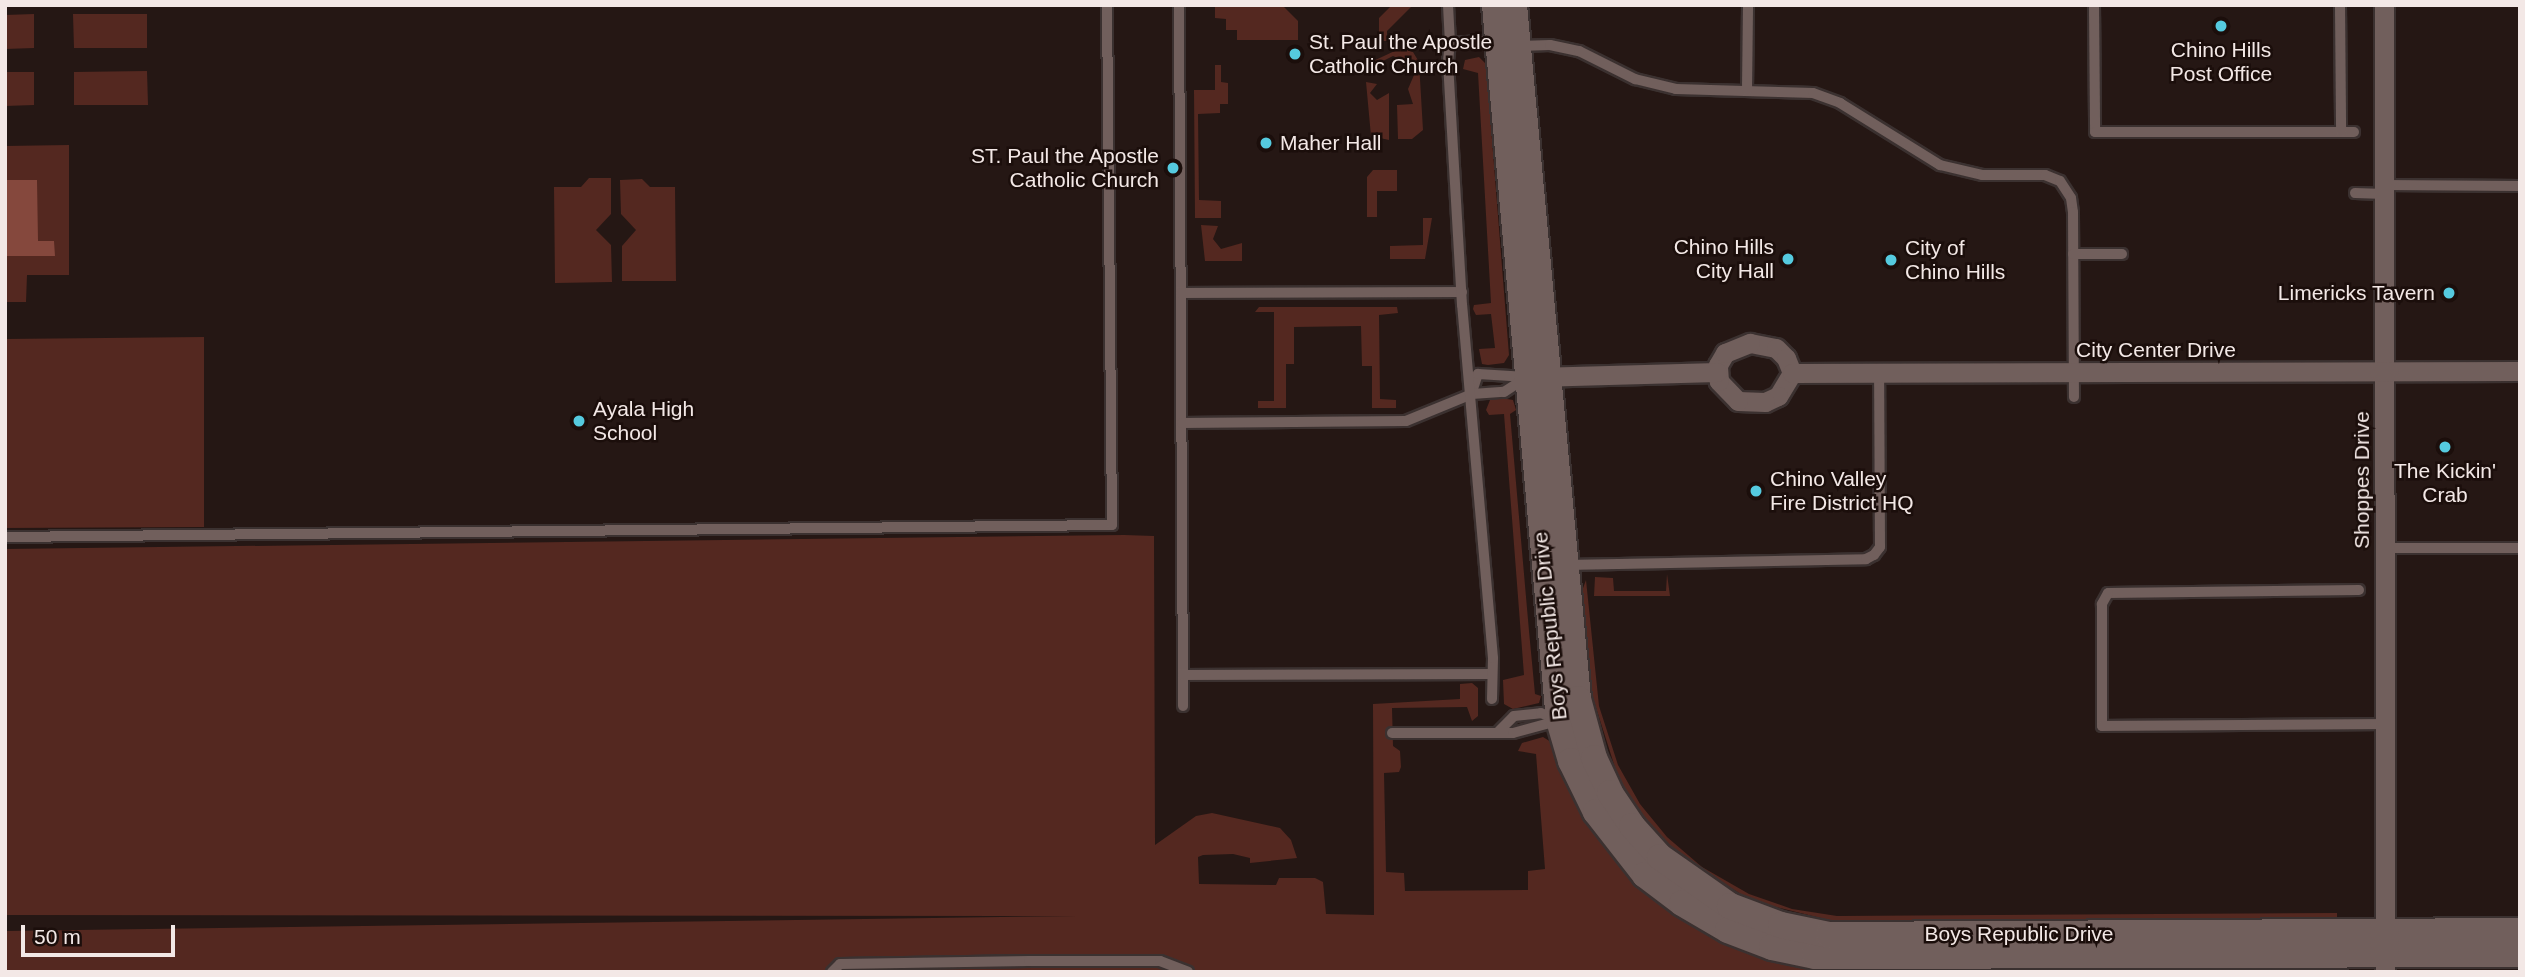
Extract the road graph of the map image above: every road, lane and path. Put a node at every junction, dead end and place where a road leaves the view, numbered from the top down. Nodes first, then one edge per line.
1 (1107, 5) edge
2 (1179, 5) edge
3 (1448, 5) edge
4 (1494, 5) edge
5 (1514, 5) edge
6 (1748, 5) edge
7 (2094, 5) edge
8 (2340, 5) edge
9 (2384, 5) edge
10 (1450, 43) junction
11 (1508, 43) junction
12 (1747, 90) junction
13 (2341, 132) junction
14 (2354, 132) dead end
15 (2520, 186) edge
16 (2385, 190) junction
17 (2355, 193) dead end
18 (2073, 254) junction
19 (2122, 254) dead end
20 (1462, 292) junction
21 (1181, 293) junction
22 (2520, 371) edge
23 (1717, 372) junction
24 (2384, 372) junction
25 (1792, 373) junction
26 (1879, 373) junction
27 (2074, 373) junction
28 (1538, 377) junction
29 (1472, 394) junction
30 (2074, 397) dead end
31 (1182, 423) junction
32 (5, 537) edge
33 (2384, 548) junction
34 (2520, 548) edge
35 (1554, 565) junction
36 (2359, 590) dead end
37 (1492, 674) junction
38 (1183, 675) junction
39 (1492, 699) dead end
40 (1183, 706) dead end
41 (1559, 720) junction
42 (2384, 724) junction
43 (1499, 731) junction
44 (1392, 733) dead end
45 (2520, 931) edge
46 (2385, 953) edge
47 (2520, 954) edge
48 (832, 972) edge
49 (1188, 972) edge

1 - 32 lane
2 - 21 lane
3 - 10 lane
4 - 11 main road, Boys Republic Drive
5 - 11 main road, Boys Republic Drive
6 - 12 lane
7 - 13 lane
8 - 13 lane
9 - 16 street, Shoppes Drive
10 - 11 lane
10 - 20 lane
11 - 12 lane
11 - 28 main road, Boys Republic Drive
12 - 18 lane
13 - 14 lane
15 - 16 lane
16 - 17 lane
16 - 24 street, Shoppes Drive
18 - 19 lane
18 - 27 lane
20 - 21 lane
20 - 29 lane
21 - 31 lane
22 - 24 street, City Center Drive
23 - 25 street
23 - 25 street
23 - 28 street
24 - 27 street, City Center Drive
24 - 33 street, Shoppes Drive
25 - 26 street, City Center Drive
26 - 27 street, City Center Drive
26 - 35 lane
27 - 30 lane
28 - 29 lane
28 - 29 lane
28 - 35 main road, Boys Republic Drive
29 - 31 lane
29 - 37 lane
31 - 38 lane
33 - 34 lane
33 - 42 street, Shoppes Drive
35 - 41 main road, Boys Republic Drive
35 - 46 main road, Boys Republic Drive
36 - 42 lane
37 - 38 lane
37 - 39 lane
38 - 40 lane
41 - 43 lane
41 - 43 lane
41 - 46 main road, Boys Republic Drive
42 - 46 street, Shoppes Drive
43 - 44 lane
45 - 46 main road, Boys Republic Drive
46 - 47 main road, Boys Republic Drive
48 - 49 lane

